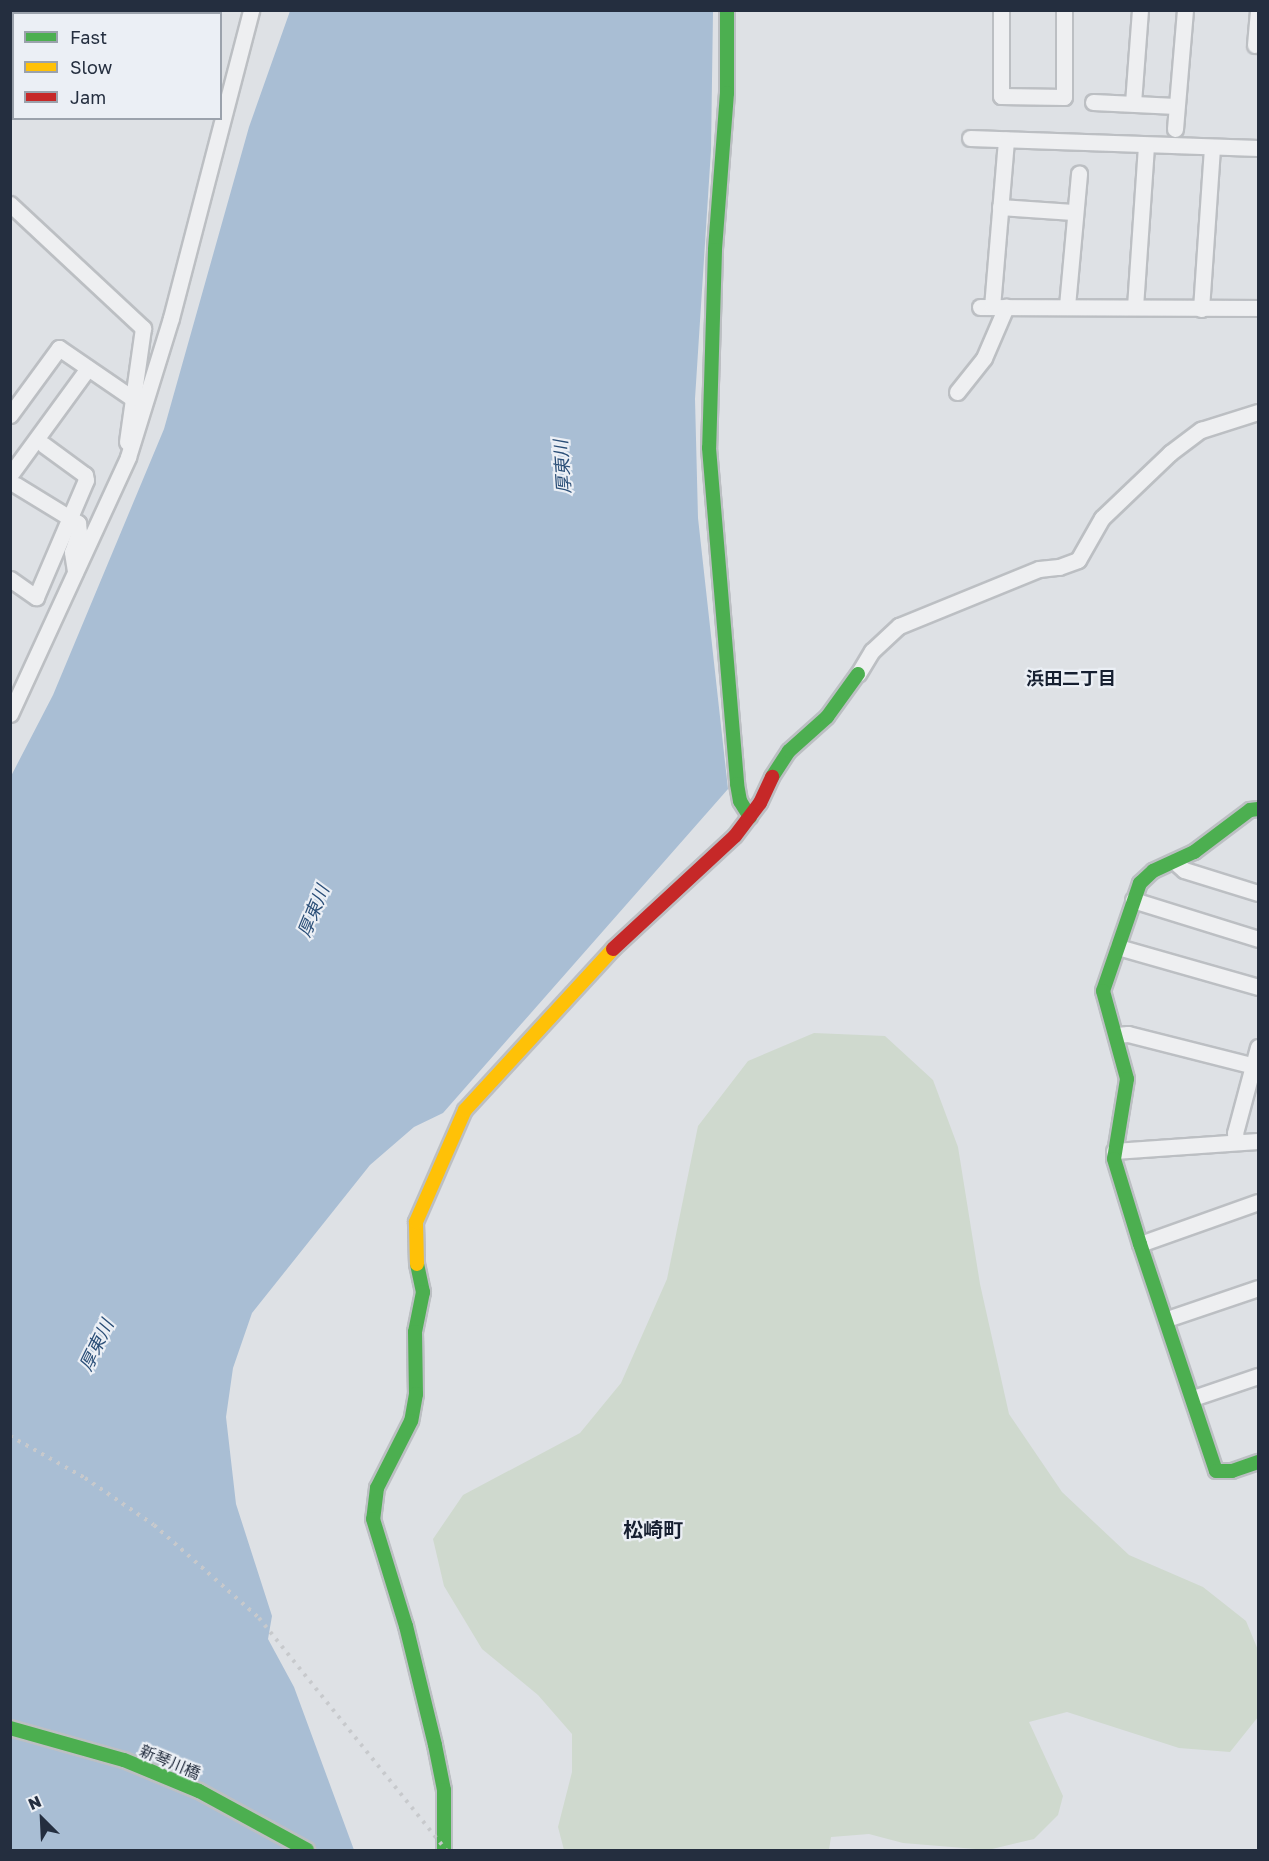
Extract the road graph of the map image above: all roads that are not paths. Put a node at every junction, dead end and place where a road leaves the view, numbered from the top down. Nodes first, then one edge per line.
1 (251, 10) edge
2 (727, 10) edge
3 (1001, 10) edge
4 (1064, 10) edge
5 (1140, 10) edge
6 (1185, 10) edge
7 (1258, 10) edge
8 (1255, 45) dead end
9 (1094, 102) dead end
10 (1133, 104) junction
11 (1176, 106) junction
12 (1175, 129) dead end
13 (970, 138) dead end
14 (1006, 140) junction
15 (1146, 145) junction
16 (1212, 147) junction
17 (1258, 148) edge
18 (1079, 174) dead end
19 (10, 204) edge
20 (1000, 207) junction
21 (1073, 212) junction
22 (1068, 306) junction
23 (992, 307) junction
24 (1135, 307) junction
25 (1258, 308) edge
26 (1201, 309) junction
27 (88, 368) junction
28 (957, 392) dead end
29 (132, 398) junction
30 (1258, 412) edge
31 (10, 415) edge
32 (44, 445) dead end
33 (128, 457) junction
34 (13, 480) edge
35 (70, 519) junction
36 (75, 573) junction
37 (10, 579) edge
38 (858, 674) joint
39 (10, 714) edge
40 (1258, 809) edge
41 (750, 817) junction
42 (1175, 862) junction
43 (1258, 893) edge
44 (1133, 900) junction
45 (1258, 939) edge
46 (1118, 947) junction
47 (1258, 987) edge
48 (1116, 1035) junction
49 (1258, 1047) edge
50 (1256, 1066) edge
51 (1258, 1140) edge
52 (1237, 1142) junction
53 (1113, 1151) junction
54 (1258, 1202) edge
55 (1140, 1244) junction
56 (1258, 1288) edge
57 (1167, 1319) junction
58 (1258, 1376) edge
59 (1193, 1398) junction
60 (1258, 1462) edge
61 (10, 1728) edge
62 (307, 1851) edge
63 (444, 1851) edge

1 - 33 street
2 - 41 street
3 - 4 street
5 - 10 street
6 - 11 street
7 - 8 street
9 - 10 street
10 - 11 street
11 - 12 street
13 - 14 street
14 - 15 street
14 - 20 street
15 - 16 street
15 - 24 street
16 - 17 street
16 - 26 street
18 - 21 street
19 - 29 street
20 - 21 street
20 - 23 street
21 - 22 street
22 - 23 street
22 - 24 street
23 - 28 street
24 - 26 street
25 - 26 street
27 - 29 street
27 - 31 street
27 - 34 street
29 - 33 street
30 - 38 street
32 - 35 street
33 - 36 street
34 - 35 street
35 - 36 street
35 - 37 street
36 - 39 street
38 - 41 street
40 - 42 street
41 - 63 street
42 - 43 street
42 - 44 street
44 - 45 street
44 - 46 street
46 - 47 street
46 - 48 street
48 - 50 street
48 - 53 street
49 - 50 street
50 - 52 street
51 - 52 street
52 - 53 street
53 - 55 street
54 - 55 street
55 - 57 street
56 - 57 street
57 - 59 street
58 - 59 street
59 - 60 street
61 - 62 street, 新琴川橋

